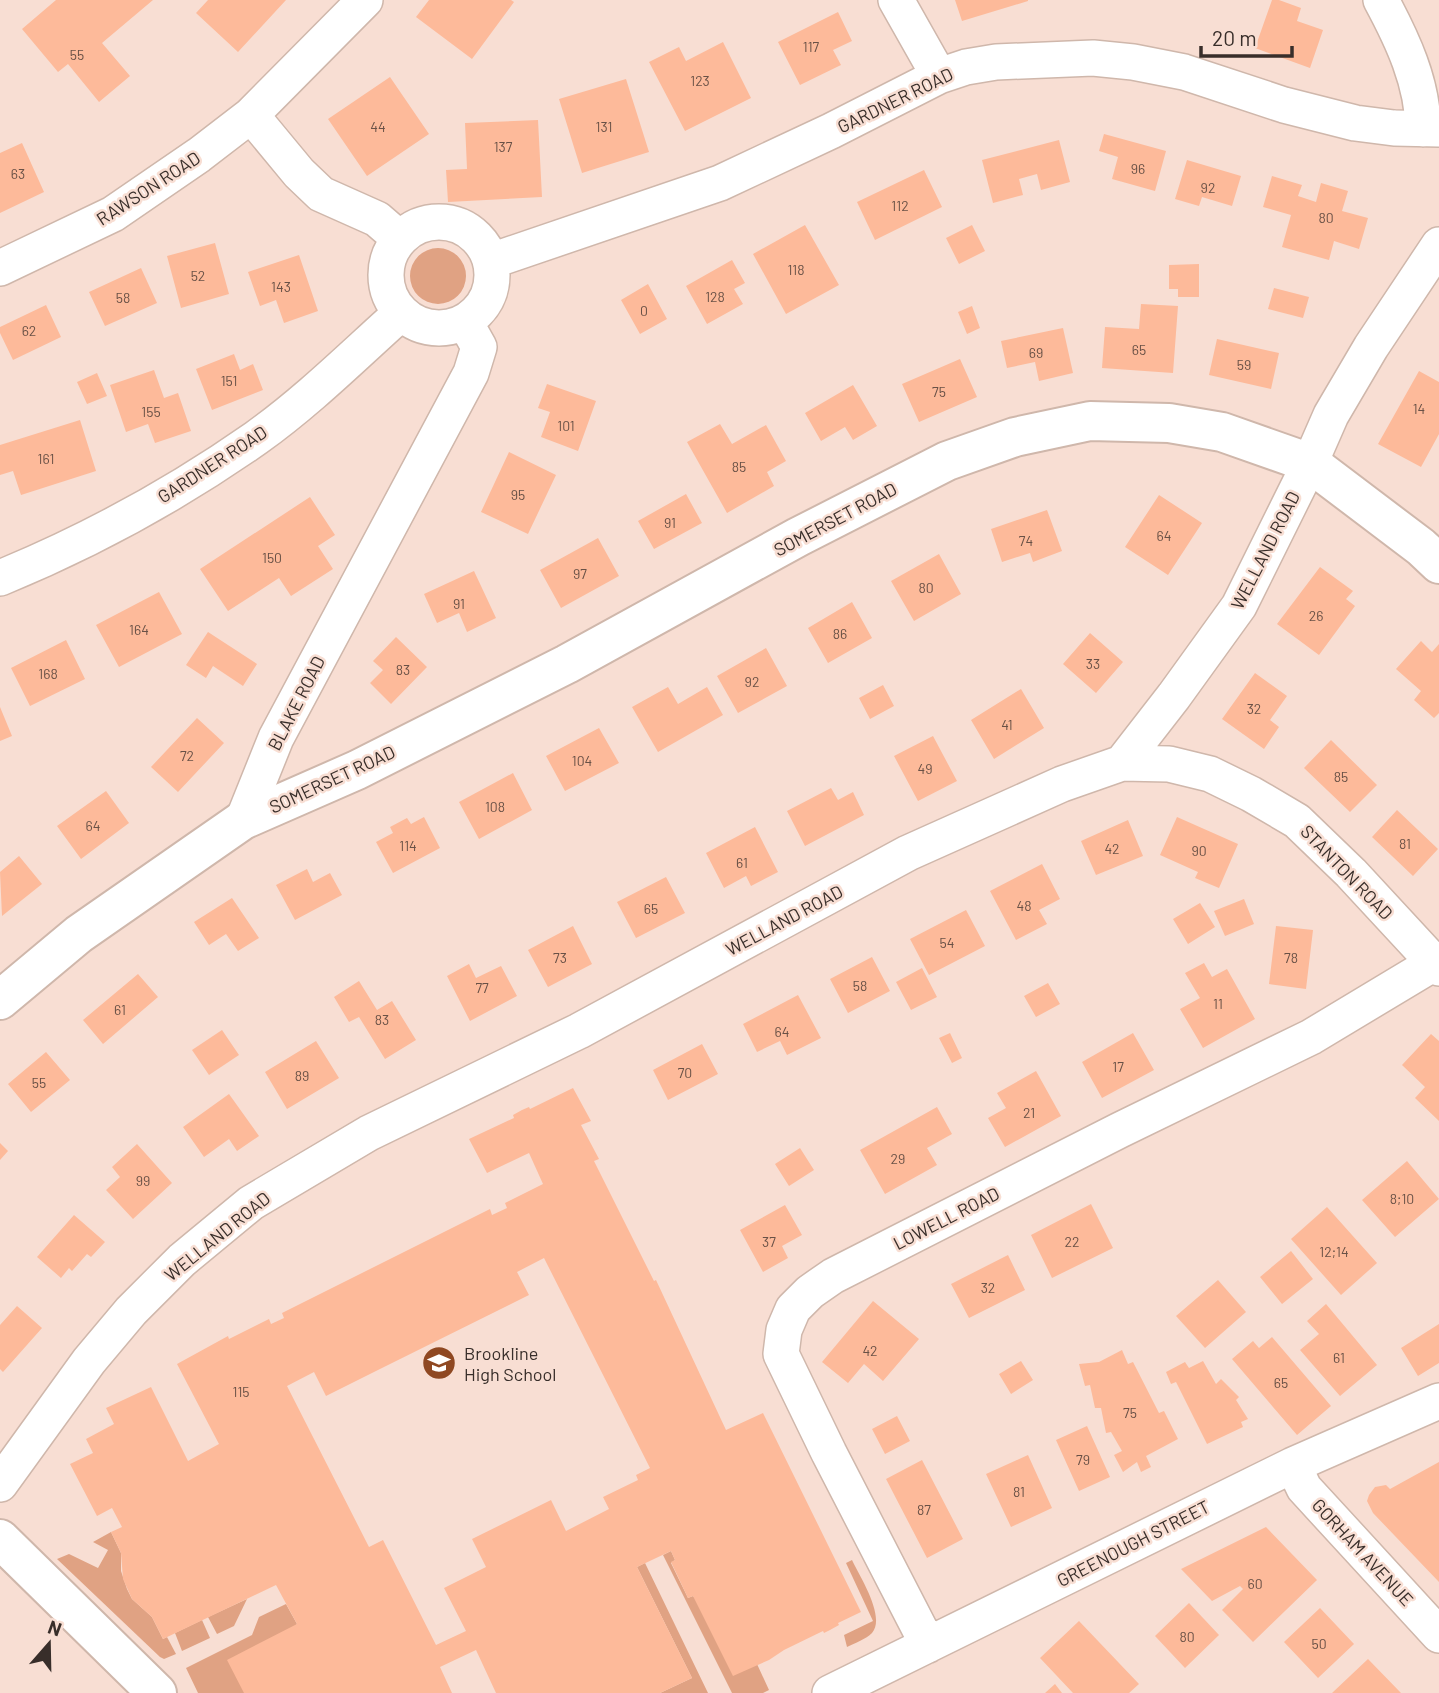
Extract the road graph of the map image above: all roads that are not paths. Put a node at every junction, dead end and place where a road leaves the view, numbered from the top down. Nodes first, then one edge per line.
1 (365, 0) edge
2 (896, 0) edge
3 (1381, 0) edge
4 (939, 76) junction
5 (251, 116) junction
6 (1431, 129) edge
7 (399, 238) junction
8 (1439, 245) edge
9 (491, 261) junction
10 (0, 268) edge
11 (401, 313) junction
12 (465, 322) junction
13 (1310, 463) junction
14 (1439, 564) edge
15 (0, 578) edge
16 (1122, 763) junction
17 (243, 820) junction
18 (1437, 966) edge
19 (0, 1000) edge
20 (1439, 1401) edge
21 (1293, 1465) junction
22 (0, 1483) edge
23 (0, 1539) edge
24 (1439, 1635) edge
25 (928, 1645) junction
26 (842, 1690) edge
27 (157, 1693) edge

1 - 5 street, RAWSON ROAD
2 - 4 street
3 - 6 street
4 - 6 street, GARDNER ROAD
4 - 9 street, GARDNER ROAD
5 - 7 street
5 - 10 street, RAWSON ROAD
7 - 9 street
7 - 11 street
8 - 13 street, WELLAND ROAD
9 - 12 street
11 - 12 street
11 - 15 street, GARDNER ROAD
12 - 17 street, BLAKE ROAD
13 - 14 street, SOMERSET ROAD
13 - 16 street, WELLAND ROAD
13 - 17 street, SOMERSET ROAD
16 - 18 street, STANTON ROAD
16 - 22 street, WELLAND ROAD
17 - 19 street
18 - 25 street, LOWELL ROAD
20 - 21 street, GREENOUGH STREET
21 - 24 street, GORHAM AVENUE
21 - 25 street, GREENOUGH STREET
23 - 27 street
25 - 26 street, GREENOUGH STREET

